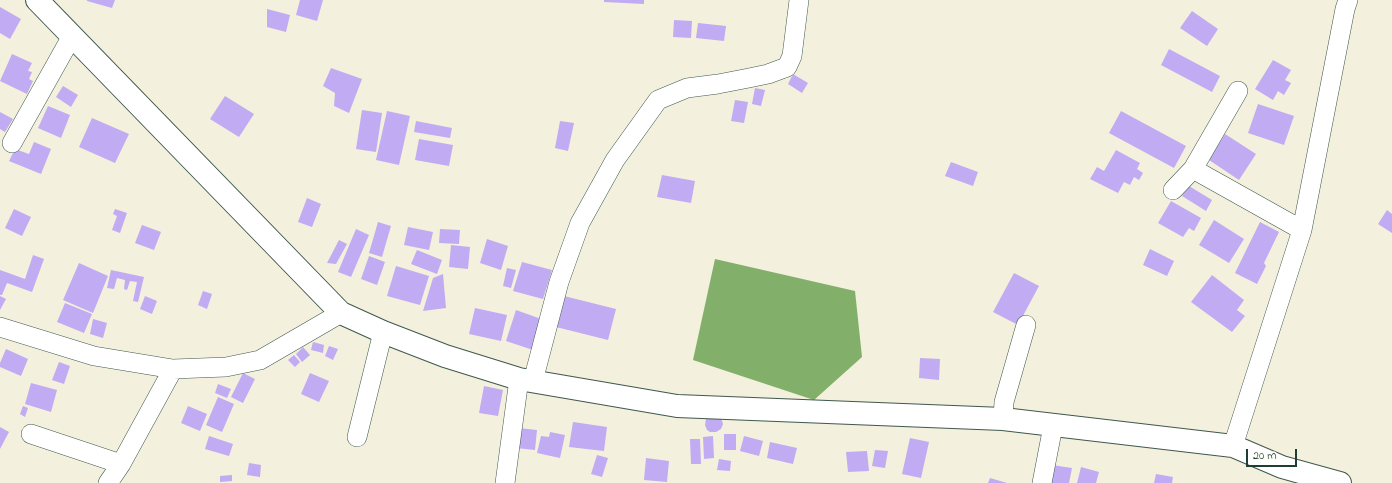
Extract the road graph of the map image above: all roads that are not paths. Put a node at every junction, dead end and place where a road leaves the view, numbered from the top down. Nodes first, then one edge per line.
1 (37, 0) edge
2 (799, 0) edge
3 (1348, 0) edge
4 (72, 36) junction
5 (1238, 90) dead end
6 (12, 143) dead end
7 (1193, 169) junction
8 (1173, 190) dead end
9 (1302, 230) junction
10 (341, 313) junction
11 (1026, 325) dead end
12 (0, 327) edge
13 (383, 332) junction
14 (173, 369) junction
15 (526, 380) junction
16 (1003, 419) junction
17 (1053, 426) junction
18 (31, 434) dead end
19 (357, 437) dead end
20 (1233, 446) junction
21 (120, 464) junction
22 (108, 483) edge
23 (505, 483) edge
24 (1042, 483) edge
25 (1340, 483) edge

1 - 4 street
2 - 15 street
3 - 9 street
4 - 6 street
4 - 10 street
5 - 7 street
7 - 8 street
7 - 9 street
9 - 20 street
10 - 13 street
10 - 14 street
11 - 16 street
12 - 14 street
13 - 15 street
13 - 19 street
14 - 21 street
15 - 16 street
15 - 23 street
16 - 17 street
17 - 20 street
17 - 24 street
18 - 21 street
20 - 25 street
21 - 22 street

